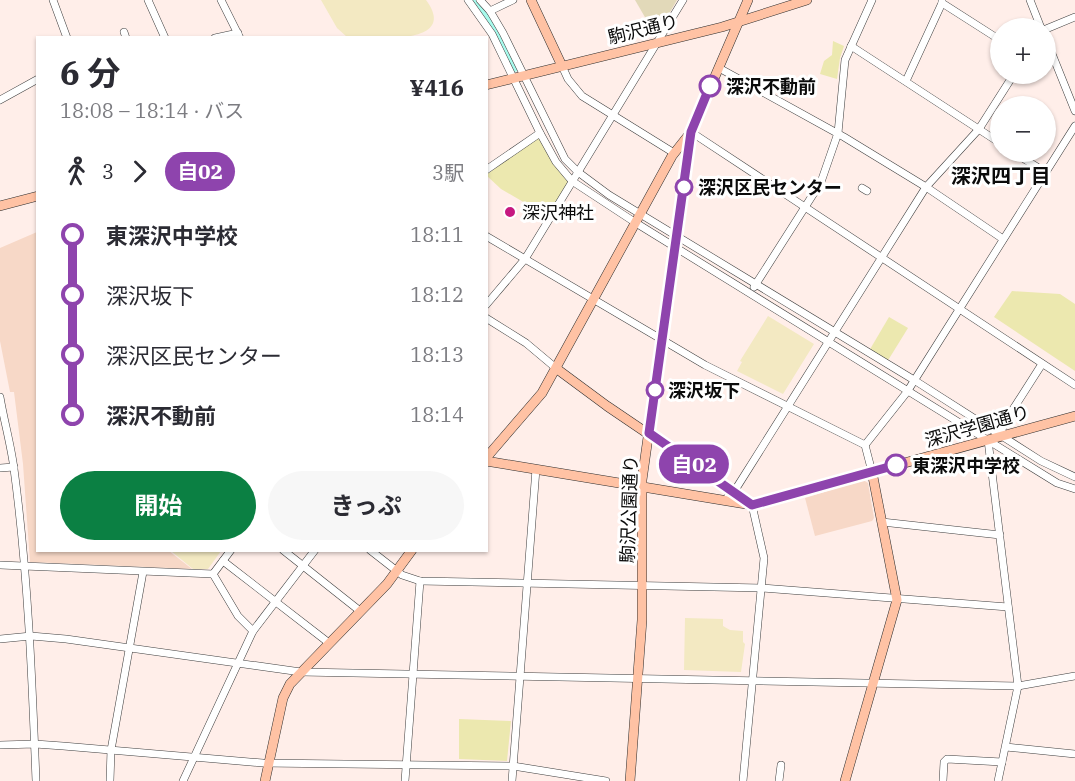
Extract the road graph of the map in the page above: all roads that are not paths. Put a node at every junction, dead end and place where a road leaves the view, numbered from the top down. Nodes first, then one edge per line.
1 (53, 0) edge
2 (148, 0) edge
3 (220, 0) edge
4 (468, 0) edge
5 (480, 0) edge
6 (513, 0) edge
7 (531, 0) edge
8 (683, 0) edge
9 (748, 0) edge
10 (807, 0) edge
11 (872, 0) edge
12 (1030, 0) edge
13 (942, 1) edge
14 (490, 11) junction
15 (1075, 17) edge
16 (1038, 18) edge
17 (738, 22) junction
18 (1056, 24) edge
19 (990, 33) edge
20 (239, 35) edge
21 (66, 36) edge
22 (164, 36) edge
23 (656, 43) junction
24 (851, 46) junction
25 (1056, 64) edge
26 (562, 66) junction
27 (719, 68) junction
28 (525, 76) junction
29 (514, 78) junction
30 (36, 80) edge
31 (906, 81) junction
32 (488, 84) edge
33 (1008, 84) edge
34 (0, 100) edge
35 (1075, 111) edge
36 (612, 115) junction
37 (1075, 126) edge
38 (979, 129) junction
39 (691, 132) junction
40 (540, 133) junction
41 (838, 133) junction
42 (990, 136) edge
43 (674, 153) junction
44 (1029, 162) edge
45 (488, 169) edge
46 (578, 172) junction
47 (1045, 172) junction
48 (572, 181) junction
49 (926, 187) junction
50 (36, 197) edge
51 (0, 206) edge
52 (806, 206) junction
53 (641, 214) junction
54 (636, 223) junction
55 (677, 236) junction
56 (488, 237) edge
57 (1003, 239) junction
58 (676, 247) junction
59 (880, 258) junction
60 (525, 259) junction
61 (756, 284) junction
62 (750, 293) junction
63 (594, 298) junction
64 (488, 303) edge
65 (959, 308) junction
66 (488, 319) edge
67 (834, 332) junction
68 (662, 339) junction
69 (829, 341) junction
70 (1042, 364) junction
71 (556, 369) junction
72 (914, 380) junction
73 (1075, 385) edge
74 (907, 392) junction
75 (0, 397) edge
76 (788, 406) junction
77 (1075, 416) edge
78 (649, 433) junction
79 (1001, 436) junction
80 (988, 440) junction
81 (865, 445) junction
82 (488, 458) edge
83 (488, 460) edge
84 (14, 467) junction
85 (0, 468) edge
86 (536, 469) junction
87 (872, 472) junction
88 (1075, 477) edge
89 (642, 487) junction
90 (1075, 489) edge
91 (734, 491) junction
92 (725, 500) junction
93 (752, 505) junction
94 (882, 522) junction
95 (1000, 535) junction
96 (230, 552) edge
97 (286, 552) edge
98 (314, 552) edge
99 (373, 552) edge
100 (411, 552) edge
101 (223, 561) junction
102 (0, 565) edge
103 (25, 566) junction
104 (303, 566) junction
105 (143, 572) junction
106 (398, 572) junction
107 (213, 574) junction
108 (420, 581) junction
109 (527, 583) junction
110 (643, 586) junction
111 (762, 588) junction
112 (897, 600) junction
113 (276, 601) junction
114 (1008, 607) junction
115 (360, 611) junction
116 (253, 631) junction
117 (31, 636) junction
118 (0, 639) edge
119 (329, 643) junction
120 (129, 648) junction
121 (238, 663) junction
122 (300, 672) junction
123 (414, 674) junction
124 (519, 676) junction
125 (1075, 676) edge
126 (638, 679) junction
127 (752, 681) junction
128 (874, 683) junction
129 (1018, 686) junction
130 (35, 744) junction
131 (0, 745) edge
132 (1006, 747) junction
133 (111, 750) junction
134 (1075, 754) edge
135 (194, 757) junction
136 (1002, 762) junction
137 (268, 763) junction
138 (408, 765) junction
139 (780, 765) dead end
140 (513, 766) junction
141 (36, 781) edge
142 (110, 781) edge
143 (183, 781) edge
144 (265, 781) edge
145 (405, 781) edge
146 (512, 781) edge
147 (606, 781) edge
148 (630, 781) edge
149 (743, 781) edge
150 (780, 781) edge
151 (845, 781) edge
152 (943, 781) edge
153 (998, 781) edge

1 - 21 street
2 - 22 street
3 - 20 street
4 - 29 street
5 - 14 street
6 - 14 street
7 - 26 street
8 - 23 street
9 - 17 street, 駒沢公園通り
10 - 17 street, 駒沢通り
11 - 24 street
12 - 16 street
13 - 19 street
13 - 31 street
14 - 28 street
15 - 18 street
17 - 23 street, 駒沢通り
17 - 27 street, 駒沢公園通り
23 - 26 street, 駒沢通り
23 - 36 street
24 - 31 street
24 - 41 street
25 - 35 street
26 - 28 street, 駒沢通り
26 - 36 street
27 - 39 street, 駒沢公園通り
27 - 41 street
28 - 29 street, 駒沢通り
28 - 46 street
29 - 32 street, 駒沢通り
29 - 40 street
30 - 34 street
31 - 38 street
33 - 38 street
36 - 43 street
36 - 46 street
37 - 47 street
38 - 42 street
38 - 49 street
39 - 43 street
39 - 52 street
39 - 55 street, 駒沢公園通り
40 - 45 street
40 - 48 street
41 - 49 street
41 - 52 street
43 - 53 street
44 - 47 street
46 - 48 street
46 - 53 street
47 - 57 street
48 - 54 street
48 - 60 street
49 - 57 street
49 - 59 street
50 - 51 street
52 - 59 street
52 - 61 street
53 - 54 street
53 - 55 street
54 - 58 street
54 - 63 street
55 - 58 street, 駒沢公園通り
55 - 61 street
56 - 60 street
57 - 65 street
58 - 62 street
58 - 68 street, 駒沢公園通り
59 - 65 street
59 - 67 street
60 - 63 street
60 - 64 street
61 - 62 street
61 - 67 street
62 - 69 street
63 - 68 street
63 - 71 street
65 - 70 street
65 - 72 street
66 - 71 street
67 - 69 street
67 - 72 street
68 - 76 street
68 - 78 street, 駒沢公園通り
69 - 74 street
69 - 76 street
70 - 73 street
70 - 79 street
71 - 78 street
71 - 82 street
72 - 74 street
72 - 79 street
74 - 80 street
74 - 81 street
75 - 84 street
76 - 81 street
76 - 91 street
77 - 79 street, 深沢学園通り
78 - 89 street, 駒沢公園通り
78 - 91 street
79 - 80 street, 深沢学園通り
79 - 88 street
80 - 87 street, 深沢学園通り
80 - 90 street
80 - 95 street
81 - 87 street
83 - 86 street, 深沢学園通り
84 - 85 street
84 - 103 street
86 - 89 street, 深沢学園通り
86 - 109 street
87 - 93 street, 深沢学園通り
87 - 94 street
89 - 92 street, 深沢学園通り
89 - 110 street, 駒沢公園通り
91 - 92 street
91 - 93 street
92 - 93 street, 深沢学園通り
93 - 111 street
94 - 95 street
94 - 112 street
95 - 114 street
96 - 101 street
97 - 104 street
98 - 104 street
99 - 106 street
100 - 106 street
101 - 107 street
101 - 113 street
102 - 103 street
103 - 105 street
103 - 117 street
104 - 113 street
104 - 115 street
105 - 107 street
105 - 120 street
106 - 108 street
106 - 115 street
107 - 116 street
108 - 109 street
108 - 123 street
109 - 110 street
109 - 124 street
110 - 111 street
110 - 126 street, 駒沢公園通り
111 - 112 street
111 - 127 street
112 - 114 street
112 - 128 street
113 - 116 street
113 - 119 street
114 - 129 street
115 - 119 street
116 - 121 street
117 - 118 street
117 - 120 street
117 - 130 street
119 - 122 street
120 - 121 street
120 - 133 street
121 - 122 street
121 - 135 street
122 - 123 street
122 - 137 street
123 - 124 street
123 - 138 street
124 - 126 street
124 - 140 street
125 - 129 street
126 - 127 street
126 - 148 street, 駒沢公園通り
127 - 128 street
127 - 149 street
128 - 129 street
128 - 151 street
129 - 132 street
130 - 131 street
130 - 133 street
130 - 141 street
132 - 134 street
132 - 136 street
133 - 135 street
133 - 142 street
135 - 137 street
135 - 143 street
136 - 152 street
136 - 153 street
137 - 138 street
137 - 144 street
138 - 140 street
138 - 145 street
139 - 150 street
140 - 146 street
140 - 147 street

